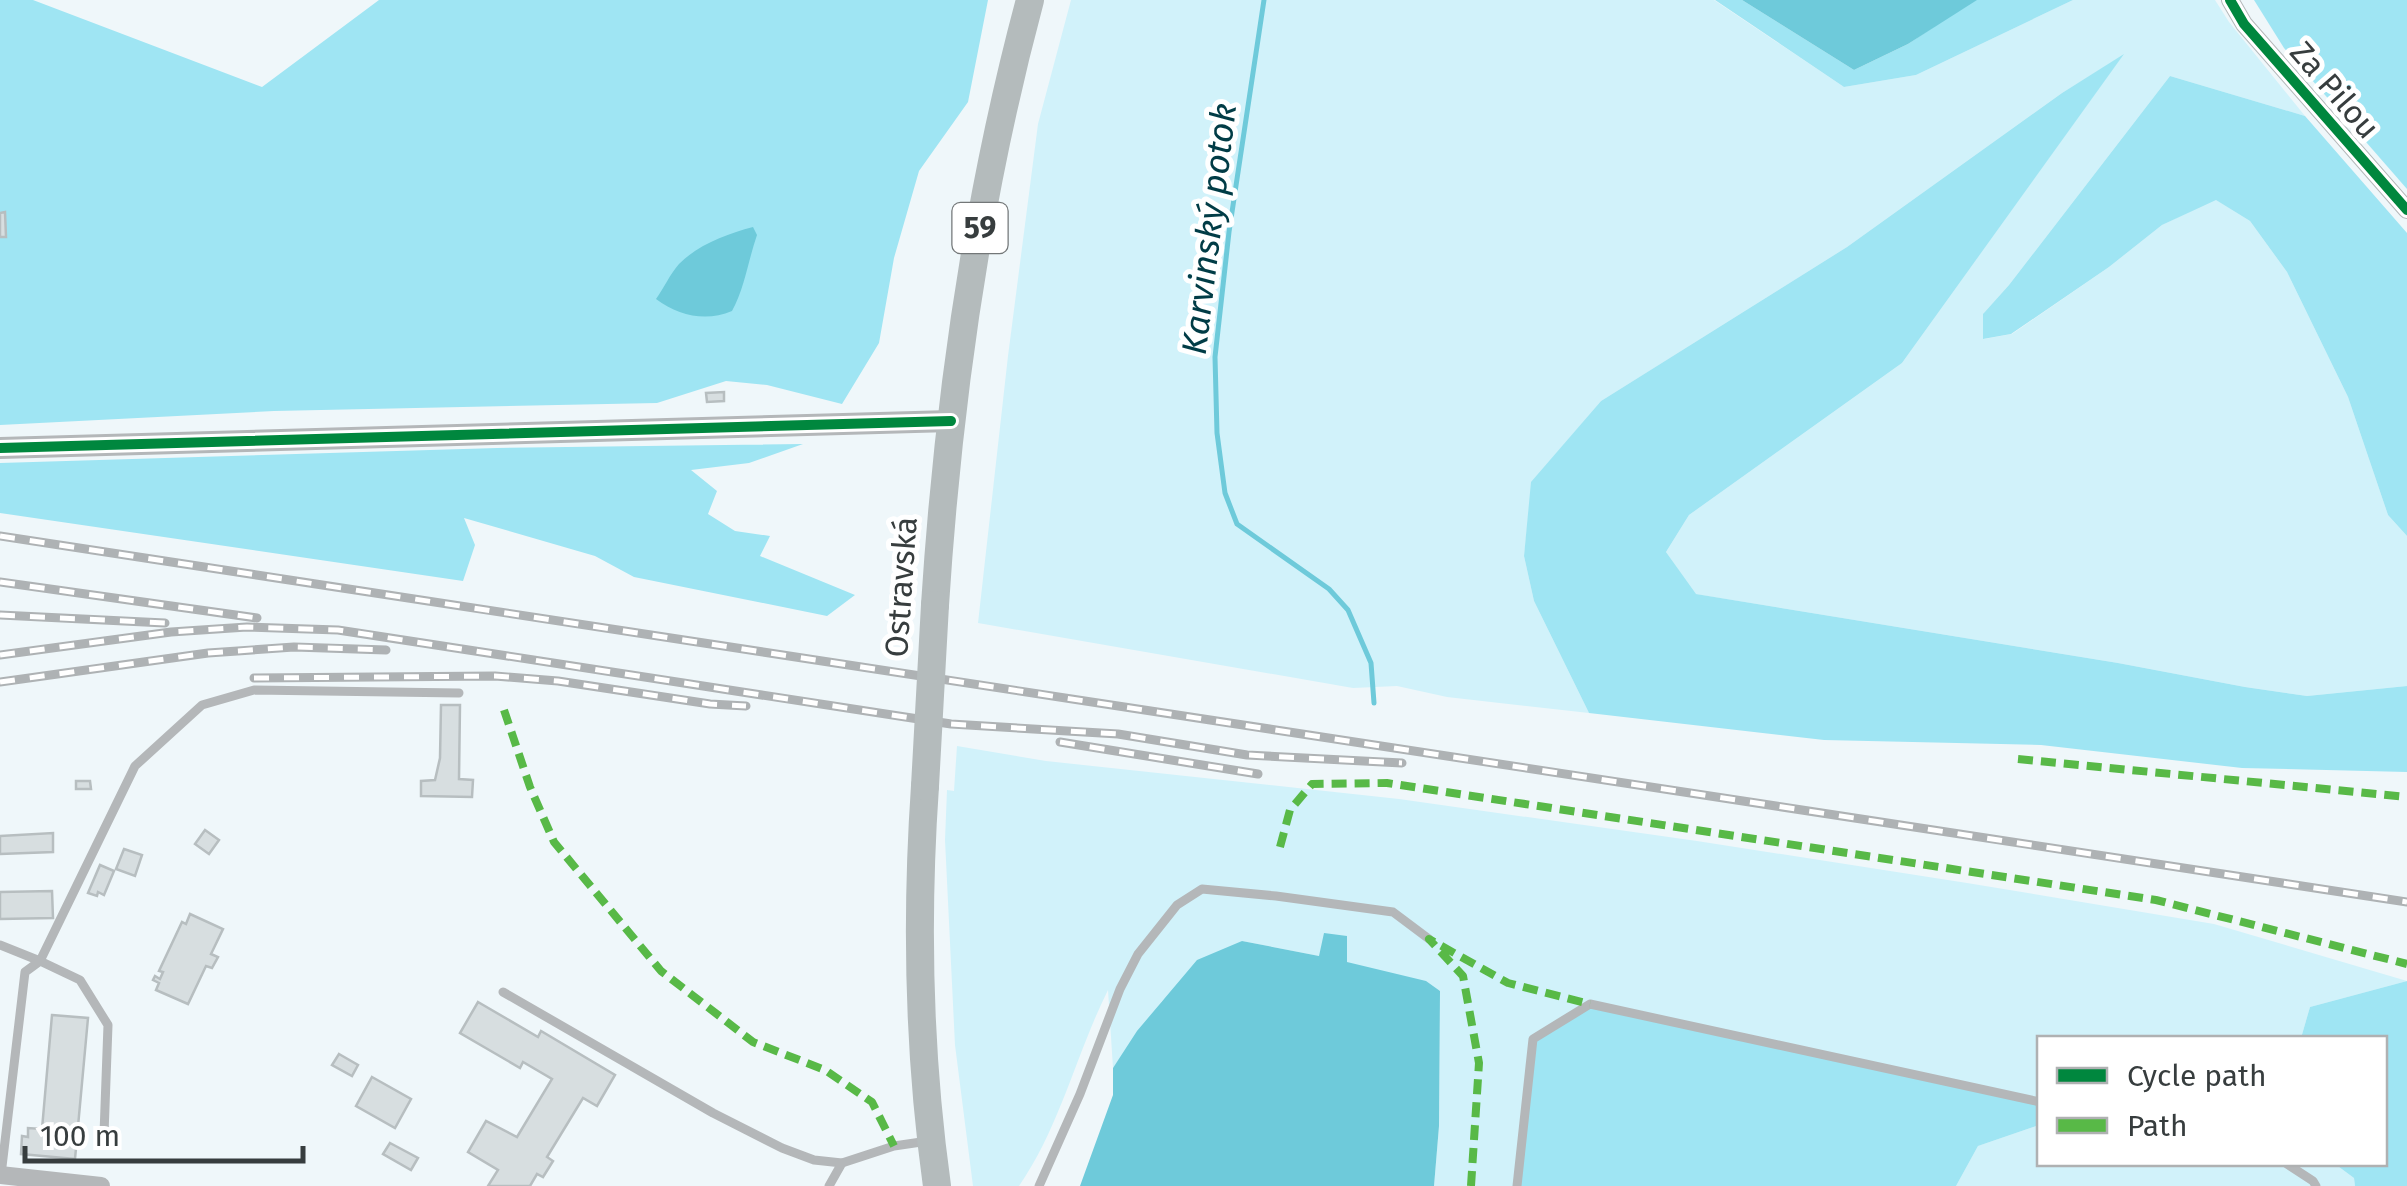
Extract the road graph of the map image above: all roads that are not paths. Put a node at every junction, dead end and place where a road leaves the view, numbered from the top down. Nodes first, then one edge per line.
1 (1030, 0) edge
2 (2230, 0) edge
3 (2407, 210) edge
4 (951, 421) junction
5 (0, 448) edge
6 (459, 693) dead end
7 (1429, 938) dead end
8 (0, 945) edge
9 (40, 961) junction
10 (503, 992) dead end
11 (2037, 1101) edge
12 (104, 1134) dead end
13 (930, 1141) junction
14 (842, 1163) junction
15 (2290, 1166) edge
16 (0, 1175) edge
17 (101, 1186) edge
18 (830, 1186) edge
19 (936, 1186) edge
20 (1039, 1186) edge
21 (1518, 1186) edge
22 (2316, 1186) edge

1 - 4 main road, Ostravská / 59
2 - 3 street, Za Pilou
4 - 5 street
4 - 13 main road, Ostravská / 59, bridge
6 - 9 lane
7 - 20 lane
8 - 9 lane
9 - 12 lane
9 - 16 lane
10 - 14 lane
11 - 21 lane
13 - 14 lane
13 - 19 main road, Ostravská / 59
14 - 18 lane
15 - 22 lane
16 - 17 street

